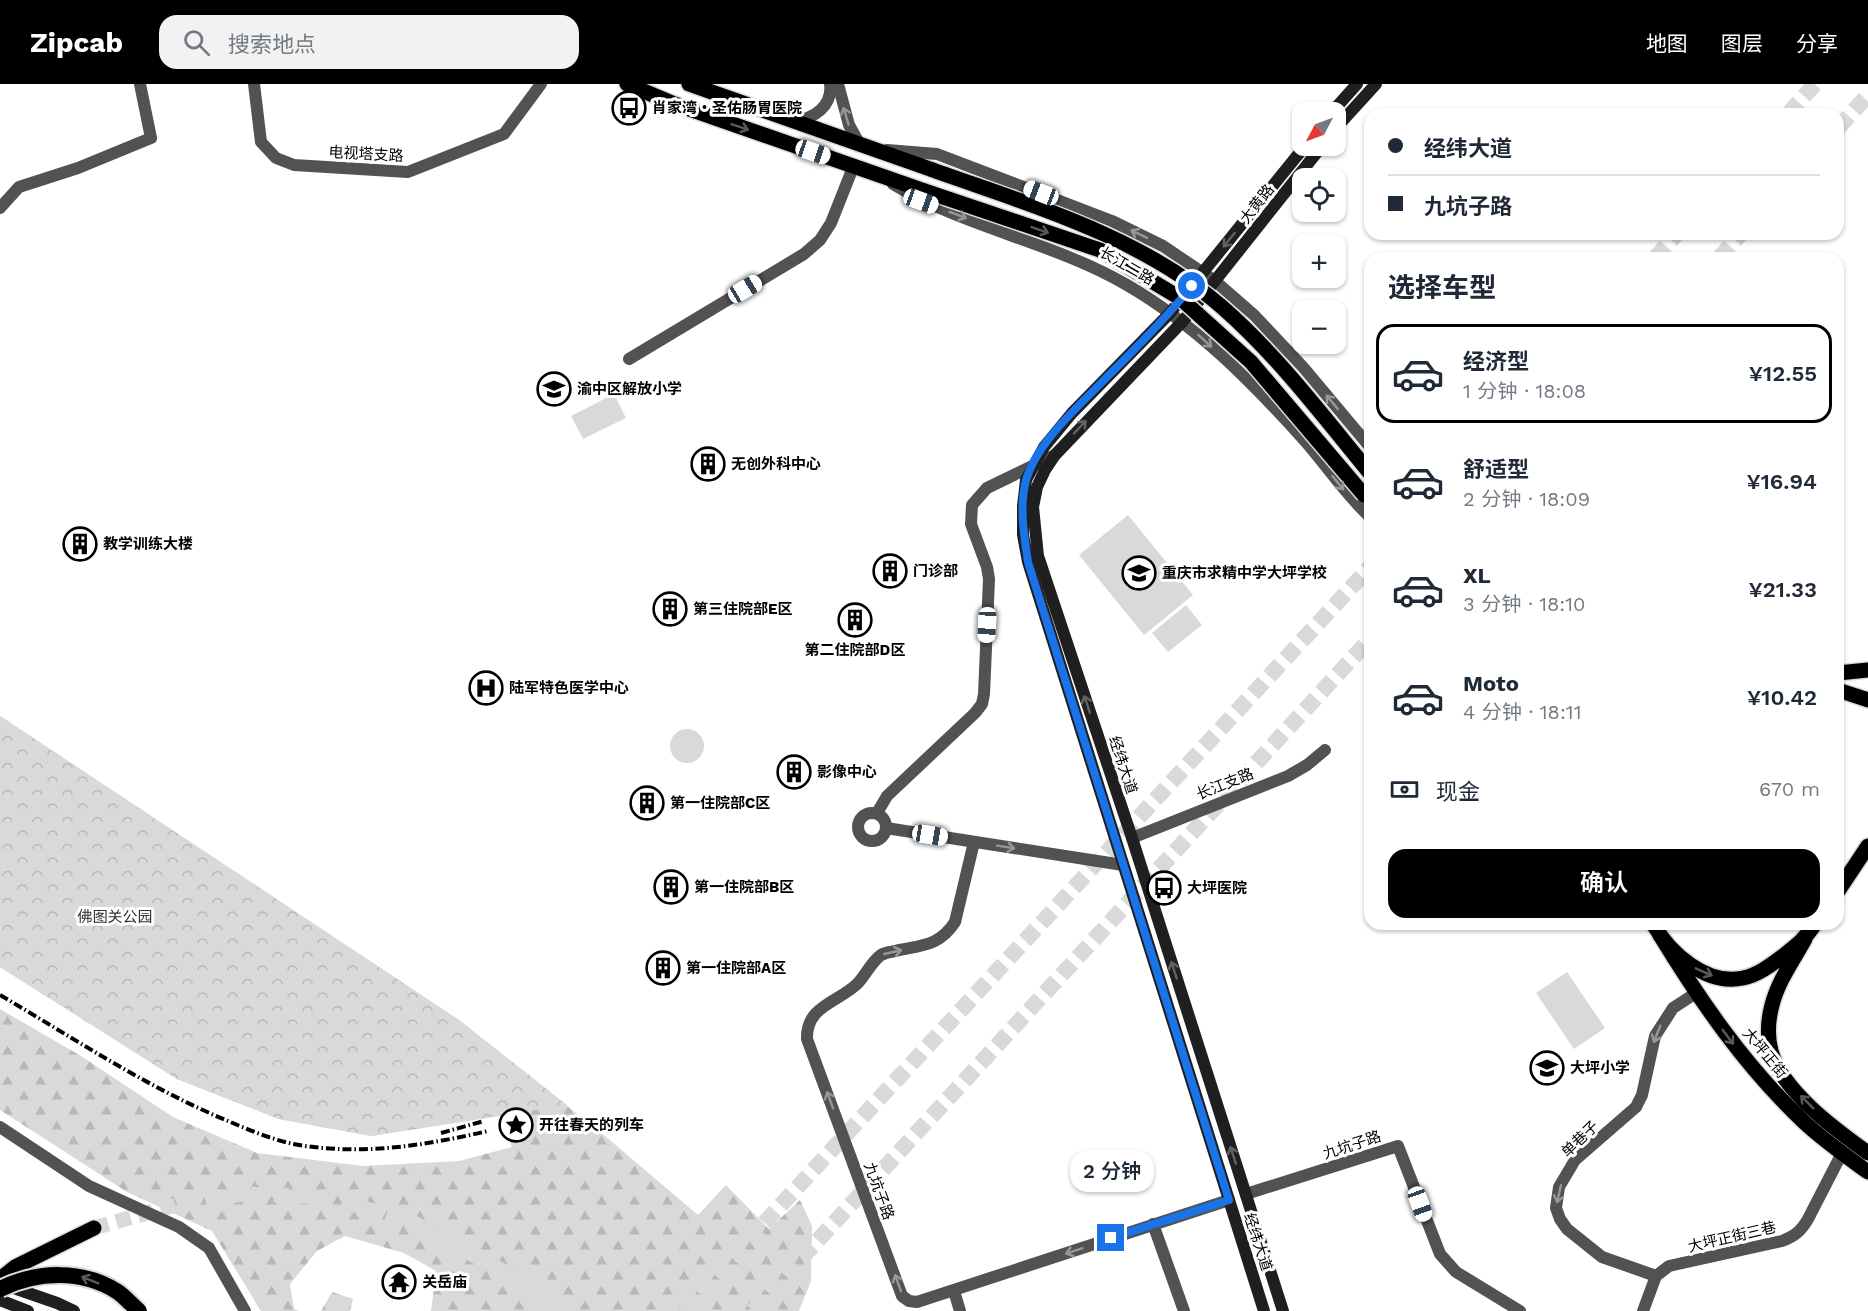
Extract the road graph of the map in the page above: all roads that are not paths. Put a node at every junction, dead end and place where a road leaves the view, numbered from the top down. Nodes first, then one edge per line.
1 (140, 84) edge
2 (254, 84) edge
3 (541, 84) edge
4 (627, 84) edge
5 (689, 84) edge
6 (830, 84) edge
7 (838, 84) edge
8 (1357, 84) edge
9 (1376, 84) edge
10 (1341, 102) edge
11 (1346, 117) edge
12 (792, 120) junction
13 (867, 147) junction
14 (1297, 156) edge
15 (1314, 156) edge
16 (854, 165) junction
17 (869, 170) junction
18 (0, 208) edge
19 (1163, 246) junction
20 (1204, 272) junction
21 (1215, 280) junction
22 (1128, 285) junction
23 (1170, 312) junction
24 (1183, 321) junction
25 (629, 359) dead end
26 (1364, 440) edge
27 (1055, 455) junction
28 (1364, 466) edge
29 (1032, 467) junction
30 (1364, 495) edge
31 (1364, 511) edge
32 (1868, 670) edge
33 (1844, 672) edge
34 (1844, 692) edge
35 (1868, 700) edge
36 (1325, 750) dead end
37 (877, 813) junction
38 (886, 828) junction
39 (1132, 838) junction
40 (974, 842) junction
41 (1868, 846) edge
42 (1123, 865) junction
43 (1844, 882) edge
44 (1656, 930) edge
45 (1811, 930) edge
46 (1805, 939) junction
47 (1696, 993) junction
48 (0, 1127) edge
49 (1868, 1153) edge
50 (1842, 1154) junction
51 (1868, 1172) edge
52 (1246, 1194) junction
53 (1229, 1200) junction
54 (1153, 1224) junction
55 (94, 1228) tunnel mouth
56 (1656, 1276) junction
57 (0, 1279) edge
58 (0, 1284) edge
59 (0, 1289) edge
60 (954, 1291) junction
61 (0, 1300) edge
62 (28, 1311) edge
63 (74, 1311) edge
64 (139, 1311) edge
65 (245, 1311) edge
66 (960, 1311) edge
67 (1184, 1311) edge
68 (1264, 1311) edge
69 (1283, 1311) edge
70 (1520, 1311) edge
71 (1643, 1311) edge

1 - 18 street
2 - 3 street, 电视塔支路
4 -> 16 main road, 长江二路
5 - 12 main road, 长江二路
6 - 12 street
13 -> 7 street
8 - 10 main road
9 - 11 main road
12 - 13 main road, 长江二路
19 -> 13 street, 长江二路
13 - 28 main road, 长江二路, bridge
14 -> 20 main road, 大黄路
15 - 21 main road, 大黄路
16 - 17 main road, 长江二路
16 - 25 street
17 -> 22 street, 长江二路
17 -> 30 main road, 长江二路, bridge
19 - 20 street, 长江二路
19 - 22 street
20 - 21 street, 长江二路
20 - 23 main road, 经纬大道
21 - 24 main road, 经纬大道
26 -> 21 street, 长江二路
22 - 23 street, 长江二路
23 - 24 street, 长江二路
23 - 29 main road, 经纬大道
27 -> 24 main road, 经纬大道
24 -> 31 street, 长江二路
27 - 29 street
39 -> 27 main road, 经纬大道
29 - 37 street
29 - 42 main road, 经纬大道
32 - 33 main road
34 - 35 main road
36 - 39 street, 长江支路
37 - 38 street
37 - 38 street
38 - 40 street
52 -> 39 main road, 经纬大道
40 -> 42 street
60 -> 40 street, 九坑子路
41 - 43 main road
42 - 53 main road, 经纬大道
44 -> 46 main road
44 - 47 main road, 大坪正街
45 - 46 main road
49 -> 46 main road, 大坪正街
47 -> 50 main road, 大坪正街
47 -> 56 street, 单巷子
48 - 65 street
50 - 51 main road, 大坪正街
50 - 56 street, 大坪正街三巷
52 - 69 main road, 经纬大道
52 - 70 street, 九坑子路
53 - 54 street, 九坑子路
53 - 68 main road, 经纬大道
54 -> 60 street, 九坑子路
54 - 67 street
55 - 57 main road
56 - 71 street
58 - 63 main road
64 -> 59 highway, bridge
60 - 66 street
61 - 62 main road

